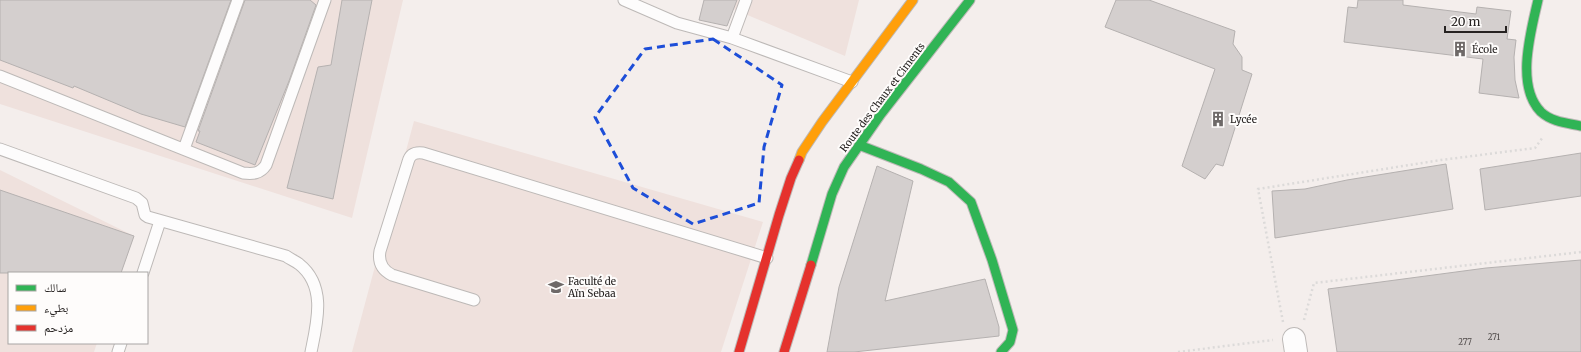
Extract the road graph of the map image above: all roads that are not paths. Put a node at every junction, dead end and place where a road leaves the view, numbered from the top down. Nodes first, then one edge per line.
1 (238, 0) edge
2 (325, 0) edge
3 (624, 0) edge
4 (746, 0) edge
5 (898, 0) edge
6 (914, 0) edge
7 (970, 0) edge
8 (1538, 0) edge
9 (895, 25) junction
10 (732, 38) junction
11 (0, 76) edge
12 (852, 82) junction
13 (1581, 126) edge
14 (859, 145) junction
15 (0, 149) edge
16 (184, 149) junction
17 (160, 221) junction
18 (766, 258) junction
19 (143, 272) edge
20 (474, 300) dead end
21 (311, 352) edge
22 (739, 352) edge
23 (784, 352) edge
24 (1002, 352) edge

1 - 16 lane
2 - 16 lane
3 - 10 lane
4 - 10 lane
5 - 9 street
6 - 9 street
7 - 14 street, Route des Chaux et Ciments
8 - 13 street
9 - 12 street
10 - 12 lane
11 - 16 lane
12 - 18 street
14 - 23 street, Route des Chaux et Ciments
14 - 24 street
15 - 17 lane
17 - 19 lane
17 - 21 lane
18 - 20 lane
18 - 22 street

